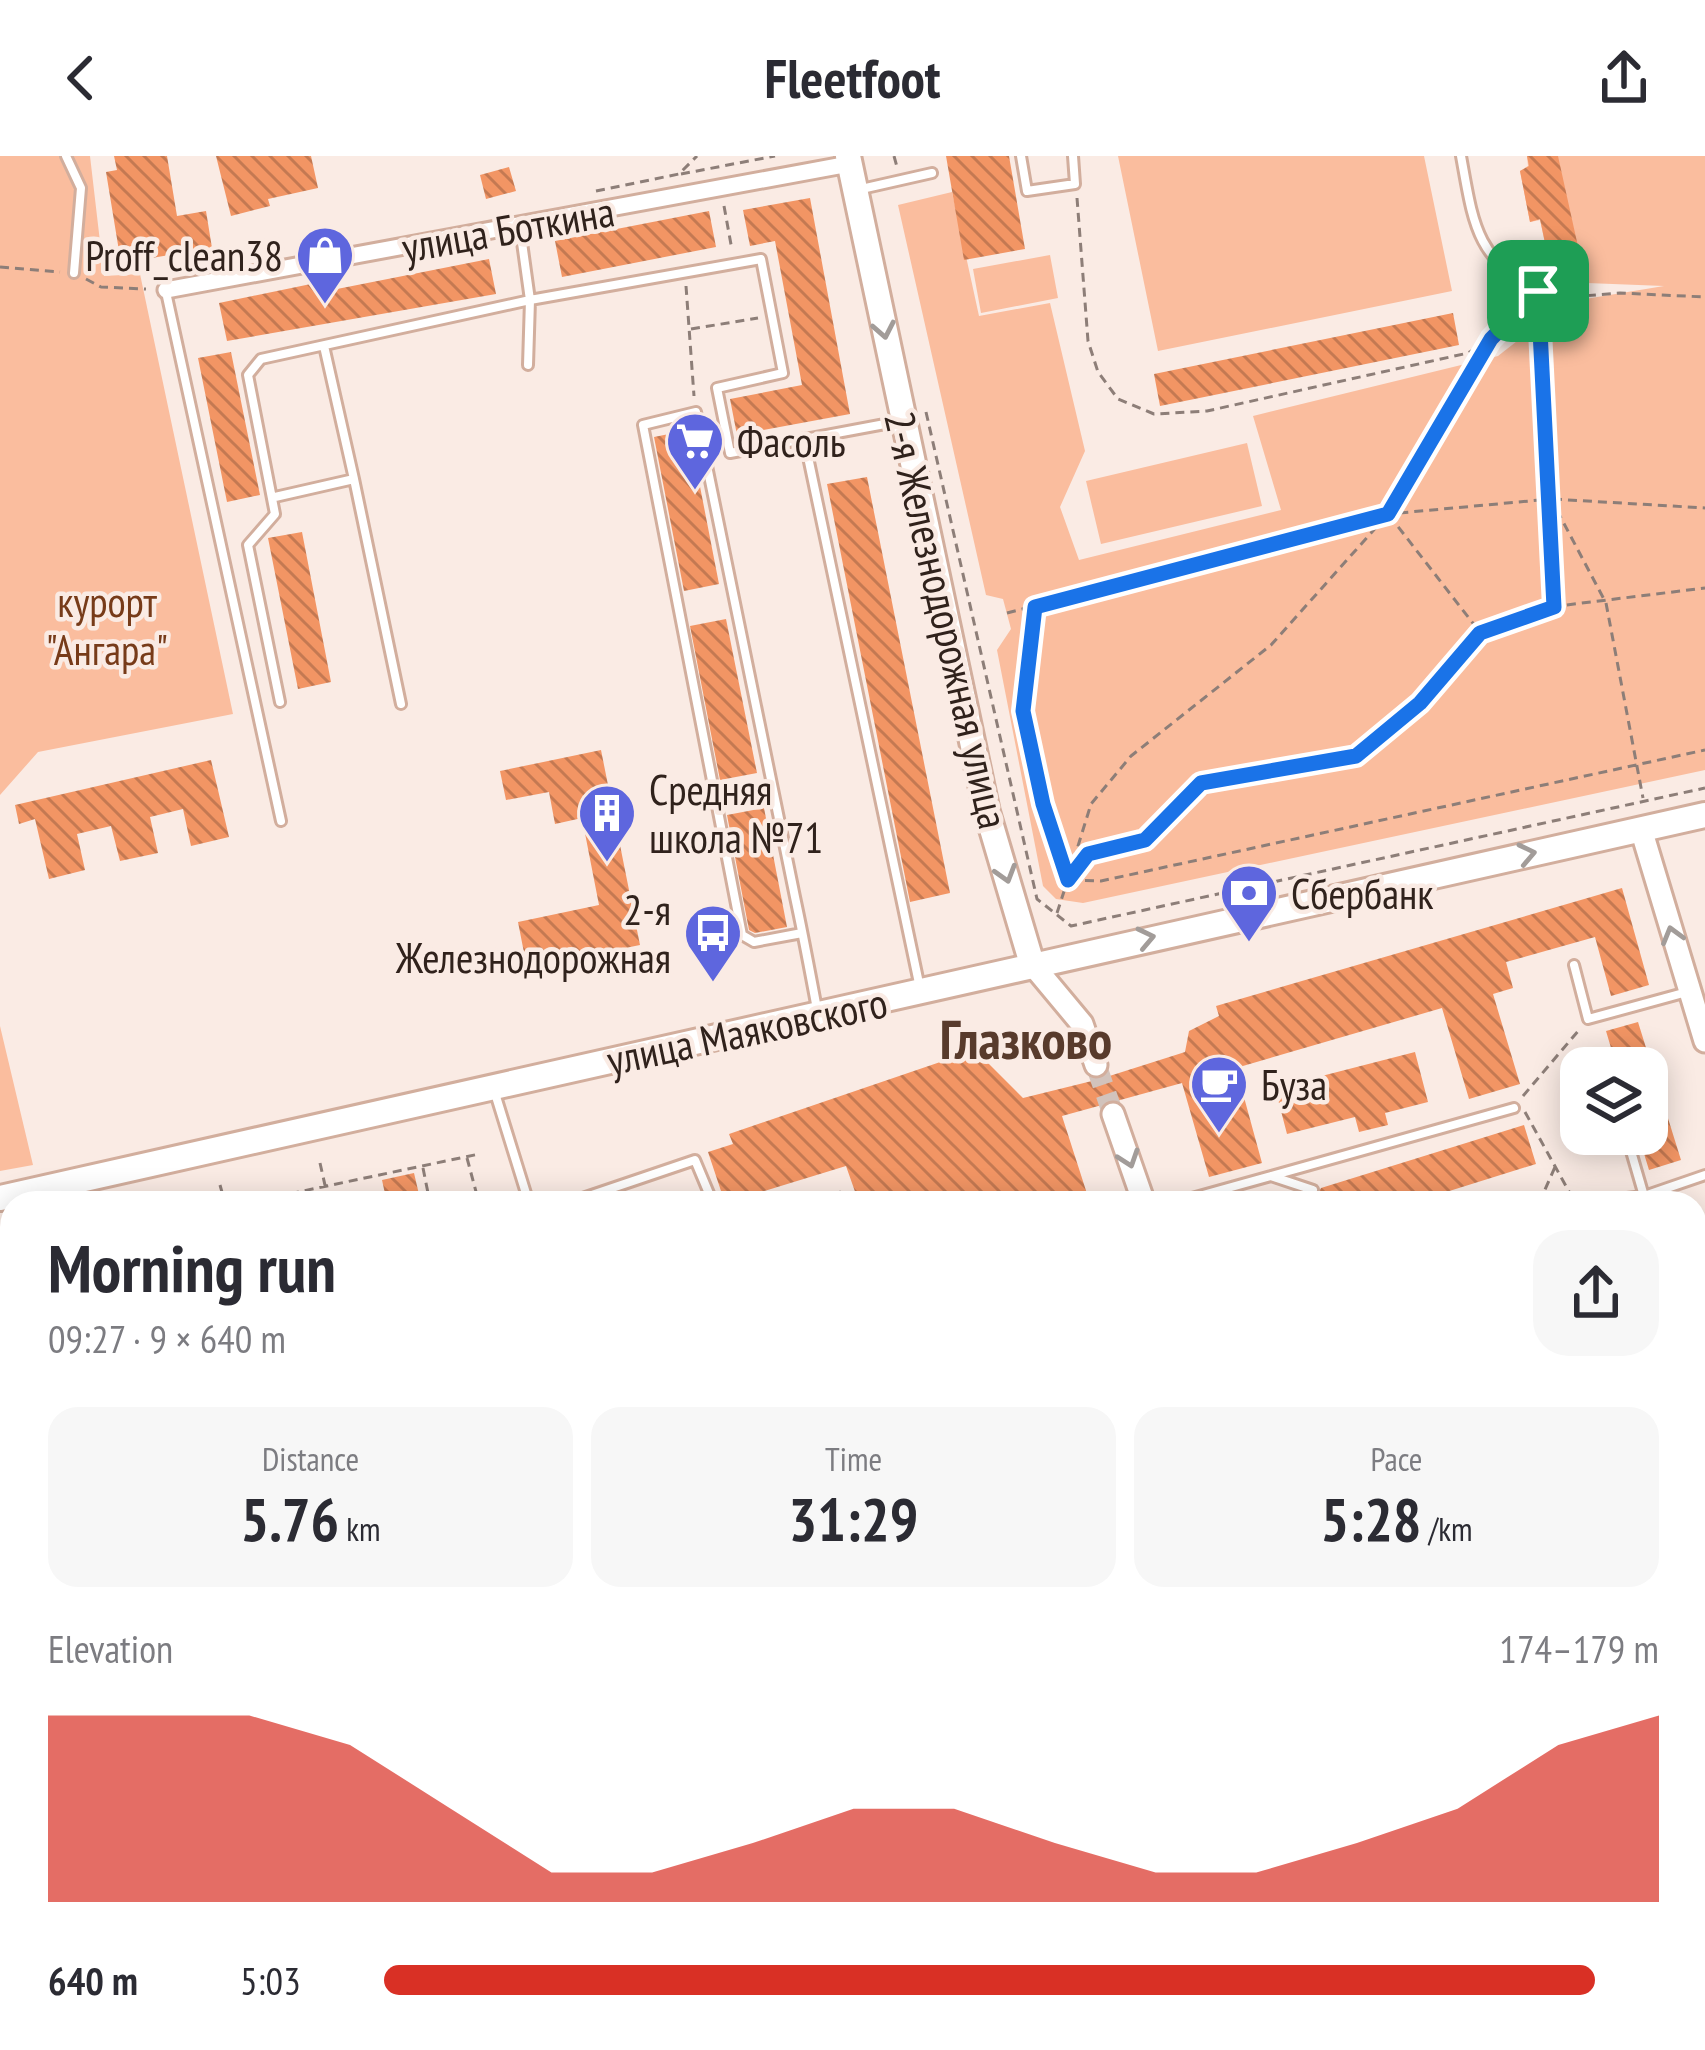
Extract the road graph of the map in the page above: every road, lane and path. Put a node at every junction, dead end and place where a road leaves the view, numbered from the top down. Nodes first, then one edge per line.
1 (66, 156) edge
2 (697, 156) edge
3 (775, 156) edge
4 (1021, 156) edge
5 (1073, 156) edge
6 (1461, 156) edge
7 (848, 160) edge
8 (932, 173) dead end
9 (679, 174) junction
10 (1075, 184) junction
11 (721, 190) junction
12 (855, 190) junction
13 (589, 193) dead end
14 (520, 228) junction
15 (734, 263) junction
16 (684, 272) junction
17 (1570, 272) dead end
18 (74, 273) dead end
19 (166, 290) joint
20 (1538, 291) junction
21 (1705, 297) edge
22 (530, 300) junction
23 (772, 316) junction
24 (691, 329) junction
25 (1491, 339) junction
26 (324, 346) junction
27 (527, 365) dead end
28 (697, 412) junction
29 (914, 416) junction
30 (804, 438) junction
31 (354, 479) junction
32 (274, 497) junction
33 (1551, 499) junction
34 (1705, 508) edge
35 (1388, 514) junction
36 (1705, 588) edge
37 (1606, 603) junction
38 (1035, 607) junction
39 (1554, 607) junction
40 (1007, 614) dead end
41 (1480, 633) junction
42 (280, 702) dead end
43 (401, 704) dead end
44 (1705, 750) edge
45 (1635, 763) junction
46 (1705, 788) edge
47 (1643, 801) junction
48 (1705, 815) edge
49 (281, 821) dead end
50 (1641, 829) junction
51 (1068, 880) junction
52 (1057, 915) junction
53 (802, 933) junction
54 (1032, 964) junction
55 (1574, 964) dead end
56 (1688, 991) junction
57 (921, 992) junction
58 (818, 1017) junction
59 (1588, 1019) junction
60 (1703, 1029) edge
61 (1096, 1065) tunnel mouth
62 (493, 1087) junction
63 (1514, 1108) junction
64 (1113, 1114) tunnel mouth
65 (478, 1154) dead end
66 (1632, 1155) edge
67 (466, 1156) junction
68 (320, 1163) dead end
69 (422, 1166) junction
70 (1556, 1166) junction
71 (1705, 1174) edge
72 (1271, 1175) junction
73 (220, 1185) dead end
74 (325, 1185) junction
75 (1313, 1190) dead end
76 (31, 1191) edge
77 (222, 1191) edge
78 (298, 1191) edge
79 (326, 1191) edge
80 (427, 1191) edge
81 (476, 1191) edge
82 (525, 1191) edge
83 (603, 1191) edge
84 (708, 1191) edge
85 (1140, 1191) edge
86 (1216, 1191) edge
87 (1545, 1191) edge
88 (1569, 1191) edge
89 (1642, 1191) edge
90 (1666, 1191) edge

1 - 18 lane
2 - 9 path
3 - 9 path
4 - 10 lane
5 - 10 lane
6 - 20 lane
7 - 11 street, улица Боткина
7 - 12 main road, 2-я Железнодорожная улица
8 - 12 lane
9 - 13 path
10 - 25 path
11 - 14 street, улица Боткина
11 - 15 path
12 -> 29 main road, 2-я Железнодорожная улица
14 - 19 street, улица Боткина
14 - 22 lane
15 - 16 lane
15 - 23 lane
16 - 22 lane
16 - 24 path
17 - 20 lane
19 - 49 lane
20 - 21 path
20 - 25 path
20 - 33 path
22 - 26 lane
22 - 27 lane
23 - 24 path
23 - 30 lane
24 - 28 path
25 - 35 path
26 - 31 lane
26 - 32 lane
28 - 53 lane
28 - 53 lane
29 - 30 lane
29 - 52 path
29 -> 54 main road, 2-я Железнодорожная улица
30 - 57 lane
31 - 32 lane
31 - 43 lane
32 - 42 lane
33 - 34 path
33 - 35 path
33 - 37 path
33 - 39 path
35 - 38 path
35 - 41 path
35 - 51 path
36 - 37 path
37 - 39 path
37 - 45 path
38 - 40 path
38 - 51 path
39 - 41 path
41 - 51 path
44 - 45 path
45 - 47 path
45 - 51 path
46 - 47 path
47 - 52 path
48 - 50 main road, улица Маяковского
54 -> 50 main road, улица Маяковского
56 -> 50 main road
51 - 52 path
53 - 58 lane
54 - 57 main road, улица Маяковского
54 - 61 main road, 2-я Железнодорожная улица
55 - 59 lane
56 - 59 lane
56 - 60 main road
57 - 58 main road, улица Маяковского
58 - 62 main road, улица Маяковского
59 - 63 path
62 - 76 main road, улица Маяковского
62 - 82 lane
63 - 70 path
63 - 72 lane
64 -> 85 main road
65 - 67 path
66 - 89 lane
67 - 69 path
67 - 81 path
68 - 74 path
69 - 74 path
69 - 80 path
70 - 87 path
70 - 88 path
71 - 90 lane
72 - 75 lane
72 - 86 lane
73 - 77 path
74 - 78 path
74 - 79 path
83 - 84 lane

